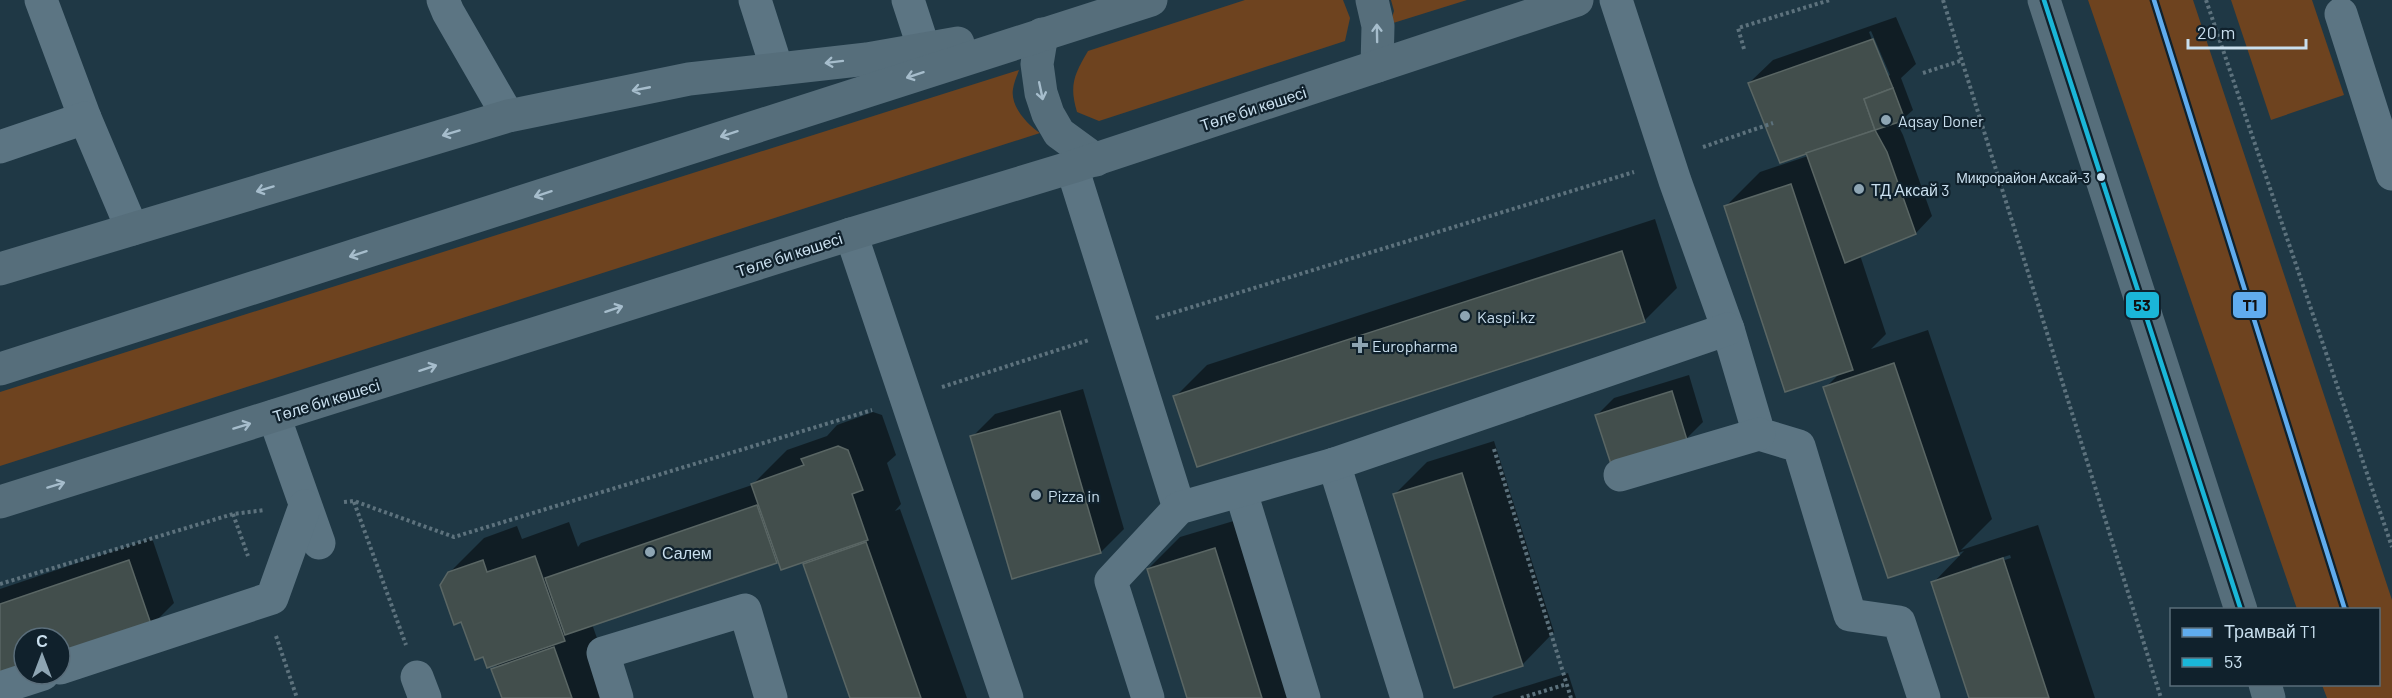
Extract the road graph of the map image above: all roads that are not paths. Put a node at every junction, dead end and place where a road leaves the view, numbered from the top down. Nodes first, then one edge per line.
1 (41, 0) edge
2 (443, 0) edge
3 (755, 0) edge
4 (908, 0) edge
5 (1151, 0) edge
6 (1372, 0) edge
7 (1577, 0) edge
8 (1616, 0) edge
9 (2044, 0) edge
10 (2341, 14) dead end
11 (1078, 22) junction
12 (1042, 34) junction
13 (924, 49) junction
14 (1377, 66) junction
15 (777, 69) junction
16 (508, 116) junction
17 (85, 118) junction
18 (0, 147) edge
19 (1084, 164) junction
20 (2392, 174) edge
21 (132, 229) junction
22 (850, 234) junction
23 (0, 269) edge
24 (1728, 330) junction
25 (0, 369) edge
26 (274, 416) junction
27 (1759, 434) junction
28 (1334, 464) junction
29 (1620, 475) dead end
30 (1241, 492) junction
31 (0, 502) edge
32 (305, 506) junction
33 (1179, 508) junction
34 (319, 543) dead end
35 (2241, 608) edge
36 (72, 664) edge
37 (617, 698) edge
38 (771, 698) edge
39 (1007, 698) edge
40 (1148, 698) edge
41 (1304, 698) edge
42 (1407, 698) edge
43 (1924, 698) edge

1 - 17 lane
2 - 16 lane
3 - 15 lane
4 - 13 lane
5 - 11 main road
14 -> 6 main road
7 - 14 main road, Төле би көшесі
8 - 24 lane
9 - 35 main road
10 - 20 lane
11 - 12 main road
11 - 13 main road
12 -> 19 main road
12 -> 25 main road
13 -> 15 main road
14 - 19 main road, Төле би көшесі
15 -> 16 main road
16 -> 21 main road
17 - 18 lane
17 - 21 lane
19 - 22 main road, Төле би көшесі
19 - 33 lane
21 - 23 main road
26 -> 22 main road, Төле би көшесі
22 - 39 lane
24 - 27 lane
24 - 28 lane
31 -> 26 main road, Төле би көшесі
26 - 32 lane
27 - 29 lane
27 - 43 lane
28 - 30 lane
28 - 42 lane
30 - 33 lane
30 - 41 lane
32 - 34 lane
32 - 36 lane
33 - 40 lane
37 - 38 lane

